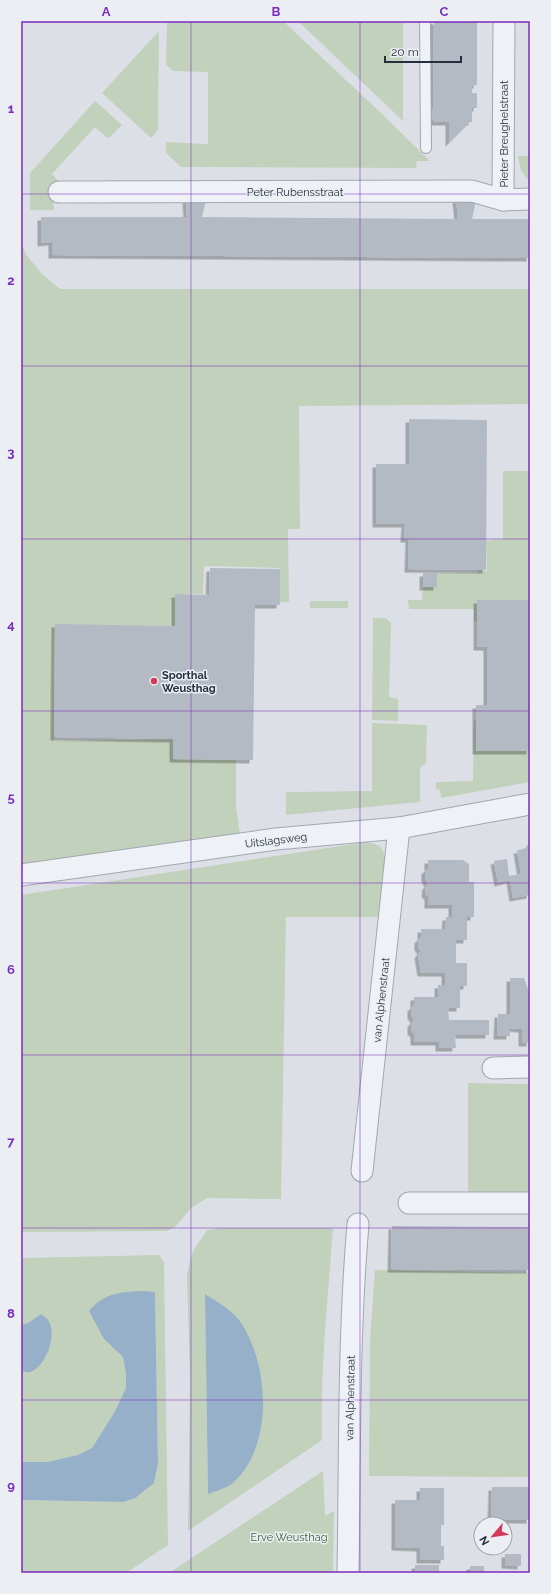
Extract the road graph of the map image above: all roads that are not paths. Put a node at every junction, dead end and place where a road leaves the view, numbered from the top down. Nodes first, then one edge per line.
1 (425, 21) edge
2 (504, 21) edge
3 (426, 148) dead end
4 (58, 192) dead end
5 (530, 199) edge
6 (503, 200) junction
7 (530, 804) edge
8 (399, 828) junction
9 (21, 875) edge
10 (530, 1067) edge
11 (493, 1068) dead end
12 (362, 1171) dead end
13 (409, 1203) dead end
14 (530, 1203) edge
15 (358, 1224) dead end
16 (348, 1573) edge

1 - 3 lane
2 - 6 street, Pieter Breughelstraat
4 - 6 street, Peter Rubensstraat
5 - 6 street, Peter Rubensstraat
7 - 8 street, Uitslagsweg
8 - 9 street, Uitslagsweg
8 - 12 street, van Alphenstraat
10 - 11 street
13 - 14 street
15 - 16 street, van Alphenstraat

